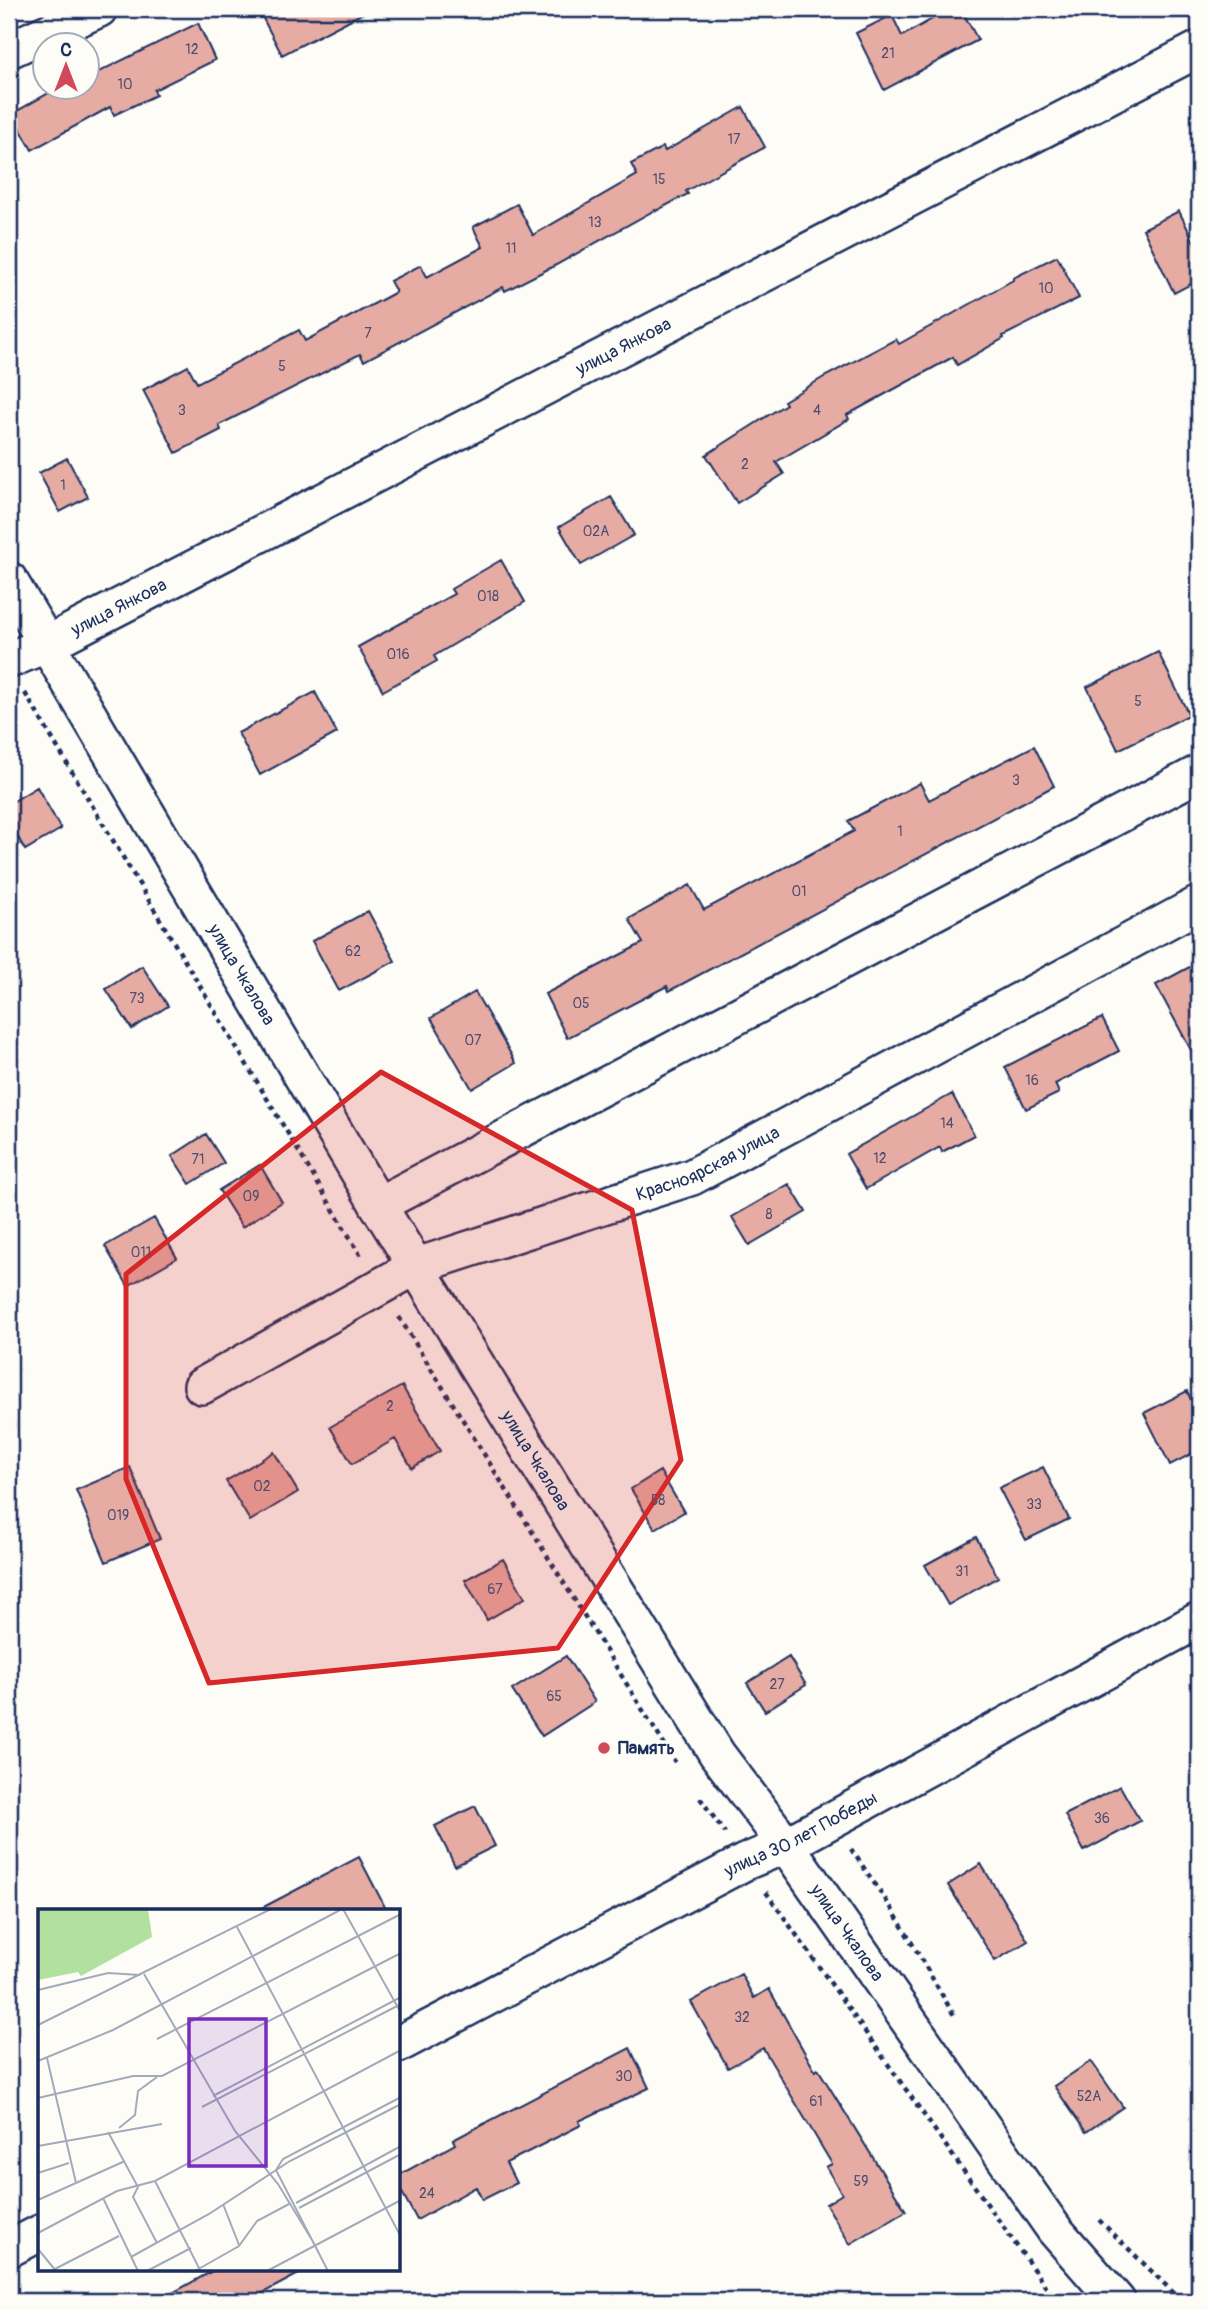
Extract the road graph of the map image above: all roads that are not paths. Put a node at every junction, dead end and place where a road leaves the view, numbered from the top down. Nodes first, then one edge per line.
1 (99, 9) edge
2 (1199, 49) edge
3 (9, 50) edge
4 (9, 580) edge
5 (45, 645) junction
6 (9, 660) edge
7 (1199, 773) edge
8 (1199, 904) edge
9 (378, 1205) junction
10 (417, 1266) junction
11 (202, 1386) dead end
12 (1199, 1620) edge
13 (786, 1845) junction
14 (401, 2043) edge
15 (38, 2234) edge
16 (9, 2249) edge
17 (1117, 2301) edge

1 - 3 street
2 - 5 street, улица Янкова
4 - 5 street, улица Чкалова
5 - 6 street, улица Янкова
5 - 9 street, улица Чкалова
7 - 9 street
8 - 10 street, Красноярская улица
9 - 10 street, улица Чкалова
10 - 11 street, Красноярская улица
10 - 13 street, улица Чкалова
12 - 13 street, улица 30 лет Победы
13 - 14 street, улица 30 лет Победы
13 - 17 street, улица Чкалова
15 - 16 street

